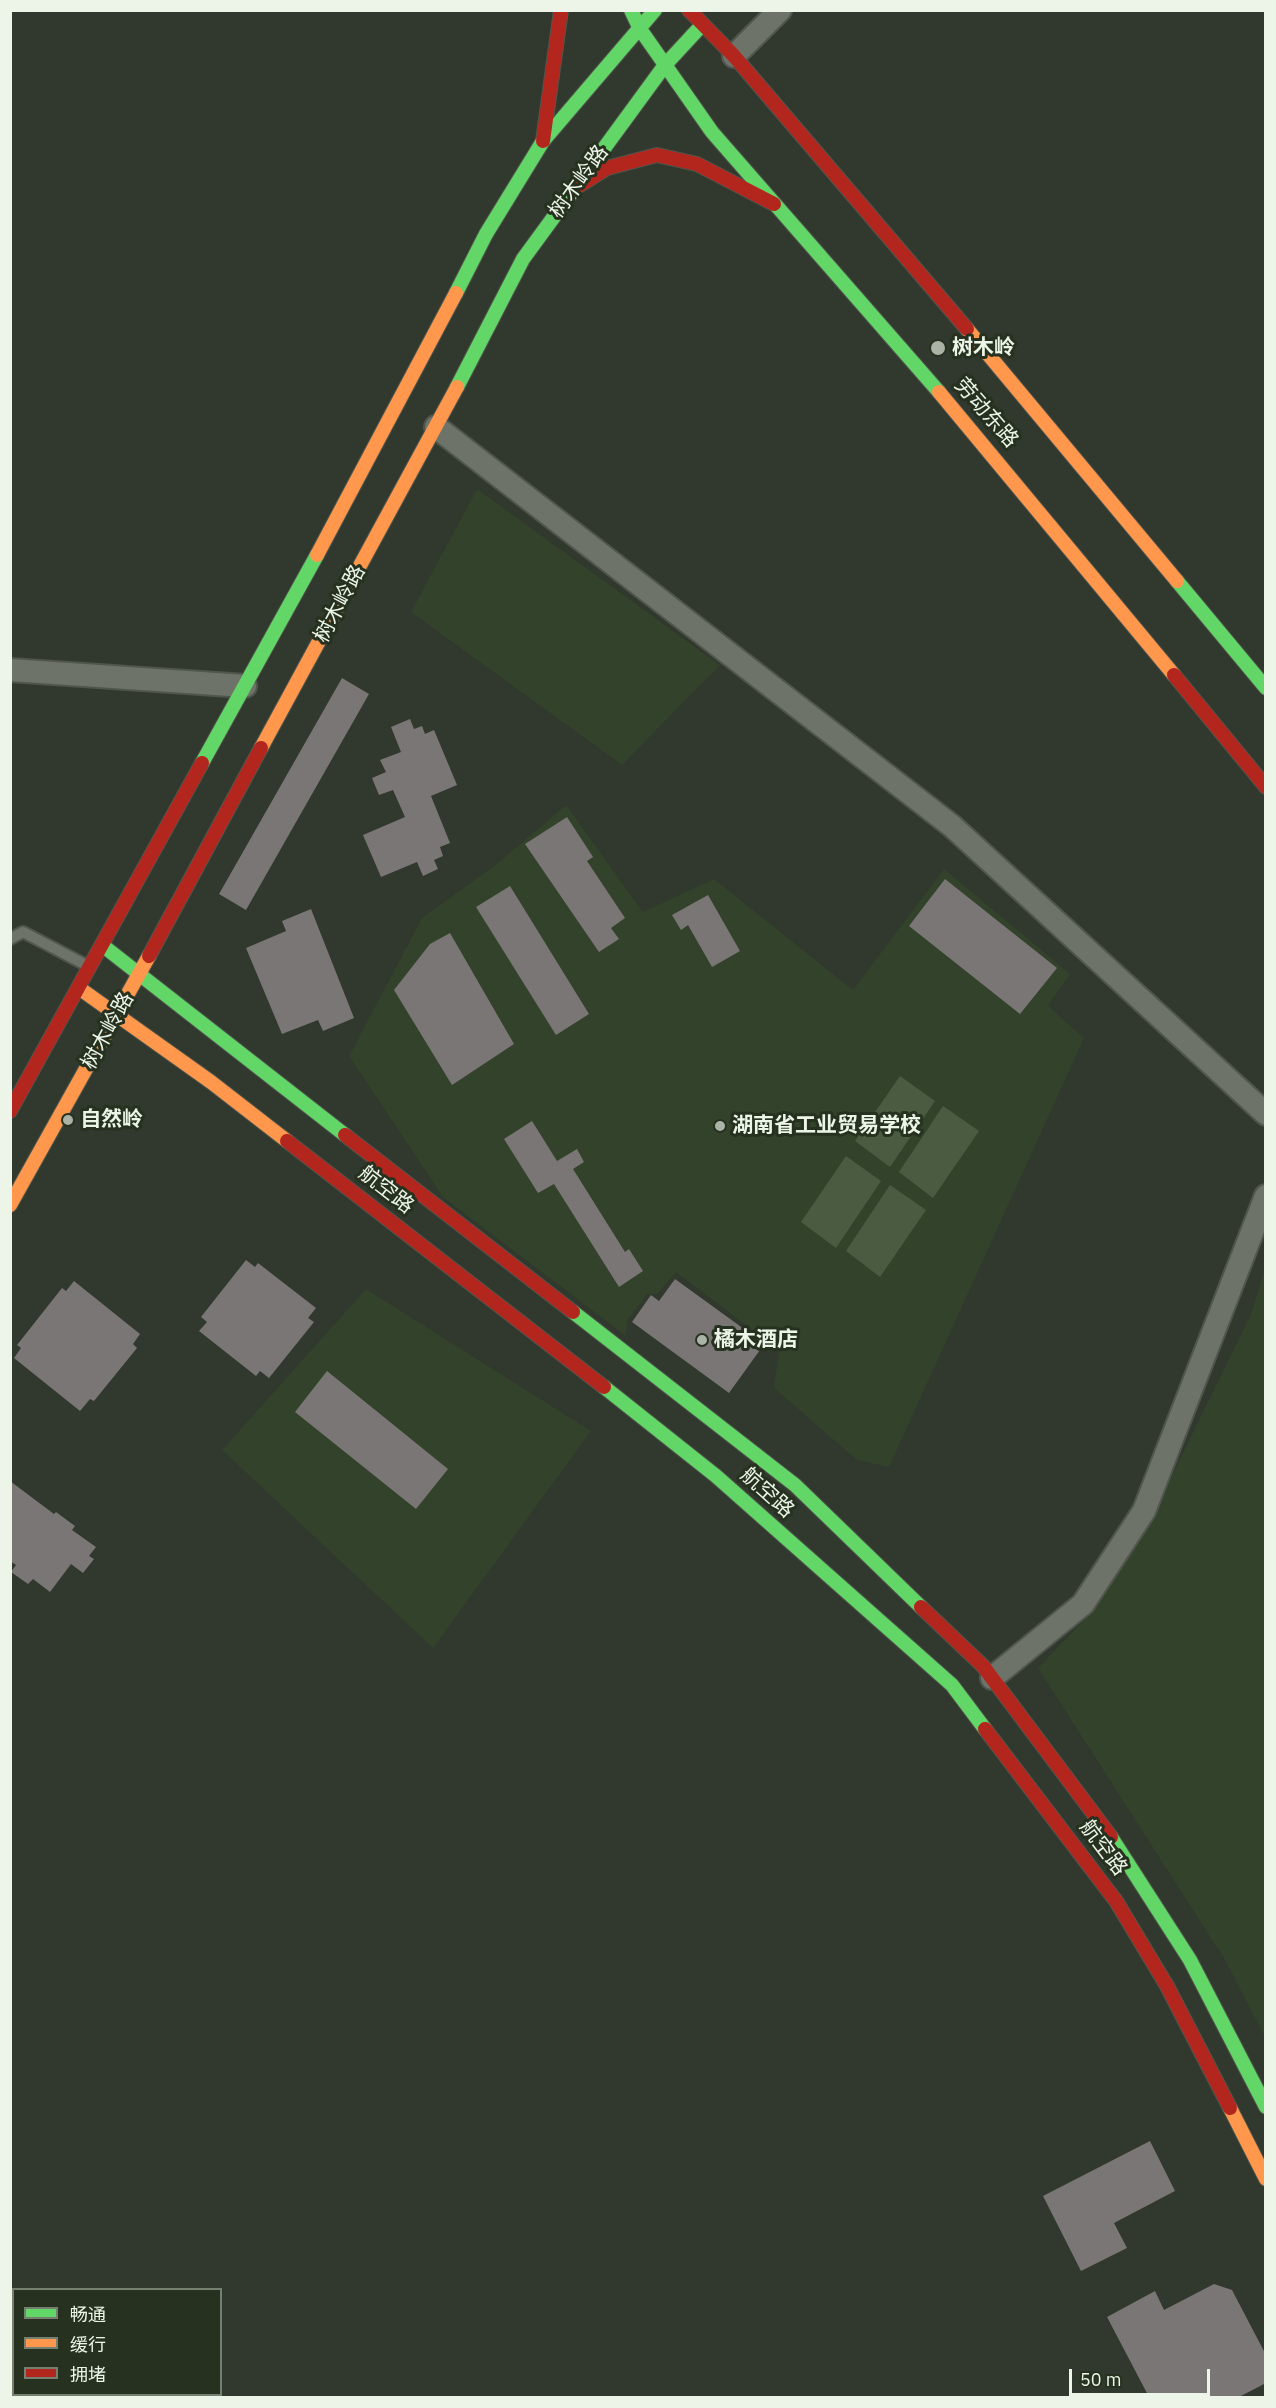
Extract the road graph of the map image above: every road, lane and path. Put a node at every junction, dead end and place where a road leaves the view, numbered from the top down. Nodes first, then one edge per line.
1 (561, 10) edge
2 (631, 10) edge
3 (655, 10) edge
4 (689, 10) edge
5 (780, 10) edge
6 (718, 20) dead end
7 (702, 26) junction
8 (640, 29) junction
9 (734, 56) junction
10 (665, 65) junction
11 (543, 141) junction
12 (572, 190) junction
13 (775, 205) junction
14 (436, 427) junction
15 (10, 670) edge
16 (245, 686) junction
17 (1265, 687) edge
18 (1266, 787) edge
19 (10, 939) edge
20 (102, 945) junction
21 (91, 967) junction
22 (139, 974) junction
23 (79, 988) junction
24 (116, 1016) junction
25 (10, 1111) edge
26 (1266, 1114) edge
27 (1266, 1196) edge
28 (10, 1205) edge
29 (988, 1672) junction
30 (952, 1685) junction
31 (1178, 1973) junction
32 (1266, 2107) edge
33 (1266, 2178) edge

1 - 11 main road
2 - 8 main road, 劳动东路
3 - 8 main road, 树木岭路
4 - 7 main road, 劳动东路
5 - 9 street
6 - 9 main road
7 - 9 main road, 劳动东路
7 - 10 main road, 树木岭路
8 - 10 main road, 劳动东路
8 - 11 main road, 树木岭路
9 - 17 main road, 劳动东路
10 - 12 main road, 树木岭路
10 - 13 main road, 劳动东路
11 - 16 main road, 树木岭路
12 - 13 main road
12 - 14 main road, 树木岭路
13 - 18 main road, 劳动东路
14 - 22 main road, 树木岭路
14 - 26 street
15 - 16 street
16 - 20 main road, 树木岭路
19 - 21 lane
20 - 21 main road, 树木岭路
20 - 22 main road, 航空路
21 - 23 main road, 树木岭路
22 - 24 main road, 树木岭路
22 - 29 main road, 航空路
23 - 24 main road, 航空路
23 - 25 main road, 树木岭路
24 - 28 main road, 树木岭路
24 - 30 main road, 航空路
27 - 29 street
29 - 30 main road
29 - 31 main road, 航空路
30 - 31 main road, 航空路
31 - 32 main road, 航空路
31 - 33 main road, 航空路

